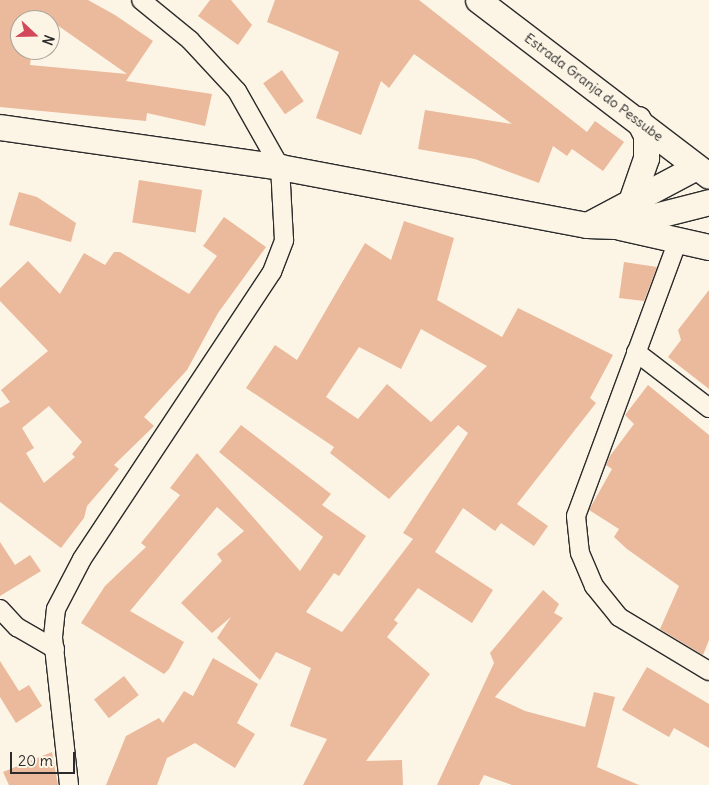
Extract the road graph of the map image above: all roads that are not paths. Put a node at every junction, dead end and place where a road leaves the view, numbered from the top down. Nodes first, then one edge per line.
1 (141, 0) edge
2 (478, 0) edge
3 (638, 119) junction
4 (0, 128) edge
5 (280, 168) junction
6 (703, 171) edge
7 (631, 201) junction
8 (709, 202) edge
9 (587, 225) junction
10 (615, 226) junction
11 (677, 243) junction
12 (709, 247) edge
13 (636, 352) junction
14 (709, 408) edge
15 (0, 610) edge
16 (55, 649) junction
17 (709, 671) edge
18 (69, 785) edge

1 - 5 street
2 - 3 street, Estrada Granja do Pessube
3 - 6 street, Estrada Granja do Pessube
3 - 7 street
4 - 5 street
5 - 9 street
5 - 16 street
6 - 7 street
7 - 9 street
8 - 10 street
9 - 10 street
10 - 11 street
11 - 12 street
11 - 13 street
13 - 14 street
13 - 17 street
15 - 16 street
16 - 18 street

